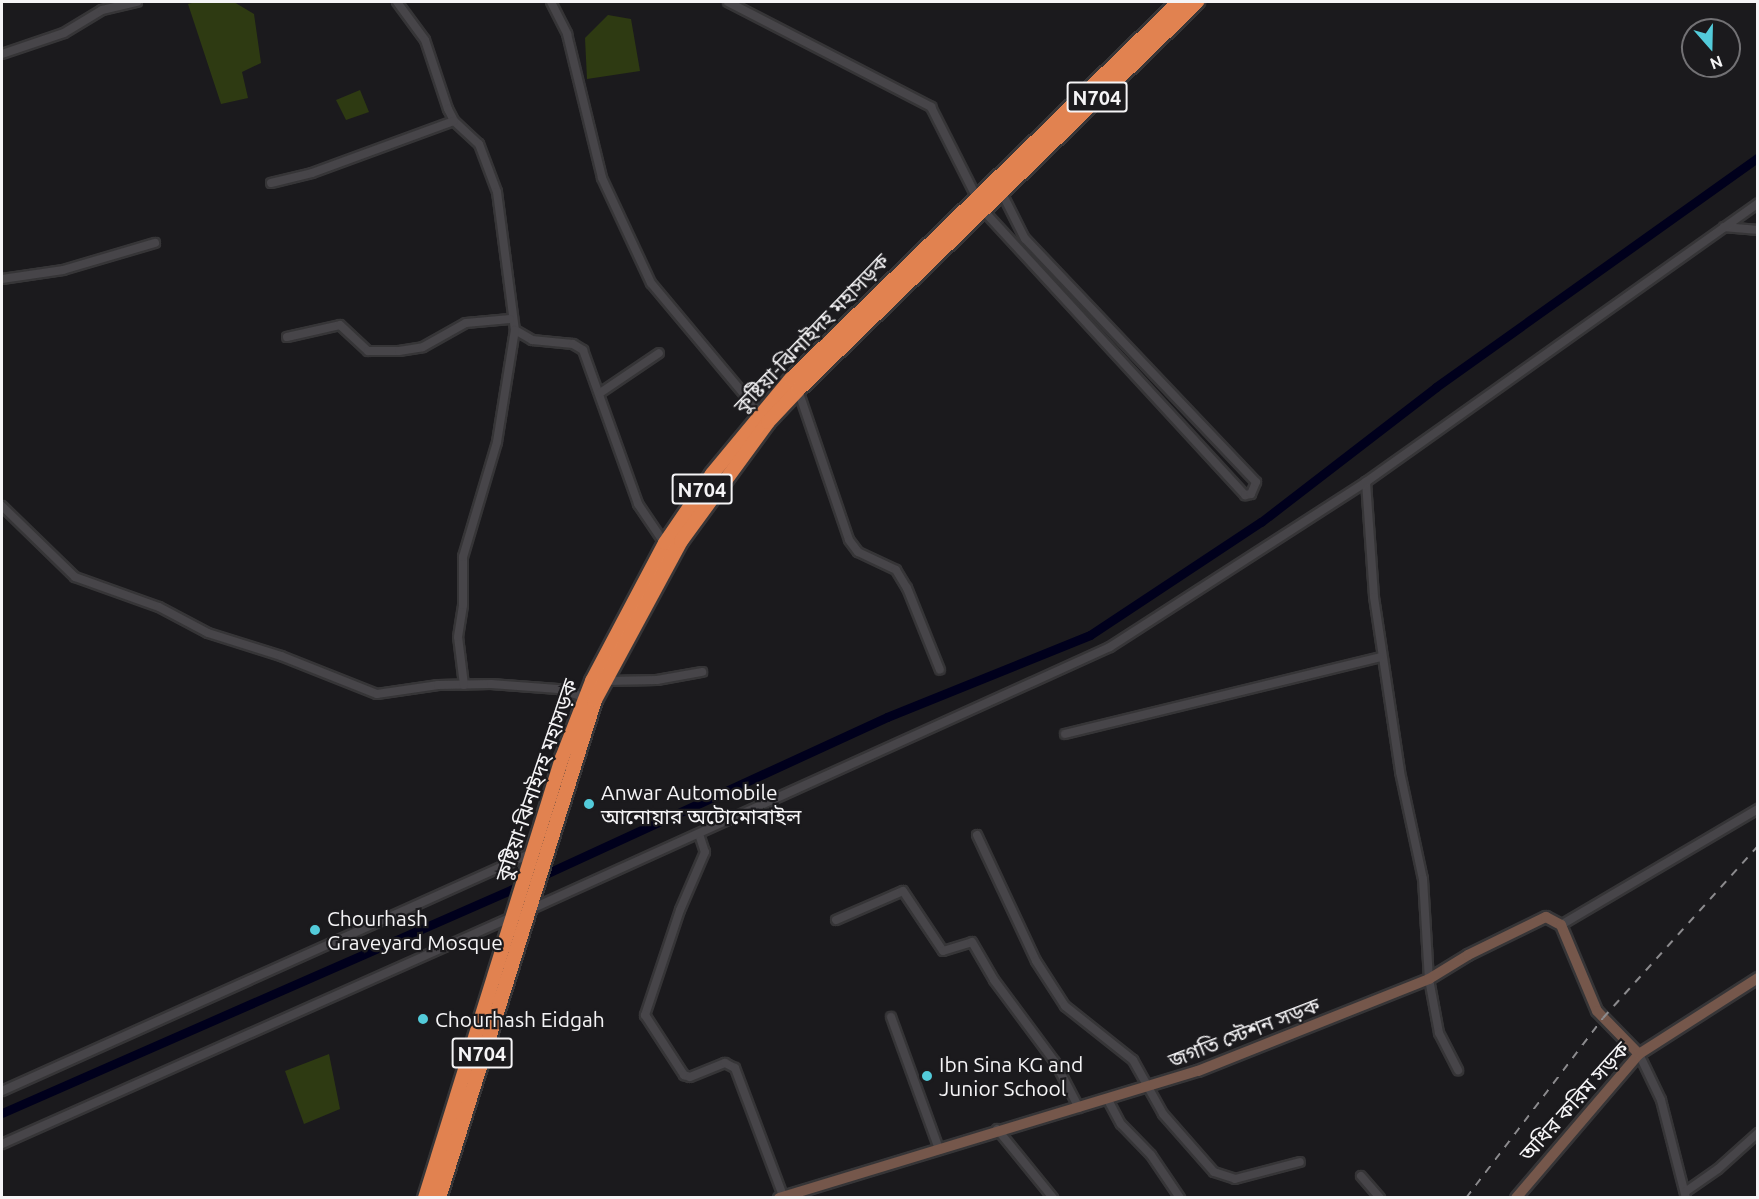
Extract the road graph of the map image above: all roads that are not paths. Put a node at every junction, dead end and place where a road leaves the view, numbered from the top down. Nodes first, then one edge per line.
1 (137, 2) edge
2 (397, 2) edge
3 (551, 2) edge
4 (728, 2) edge
5 (1179, 2) edge
6 (1197, 2) edge
7 (2, 54) edge
8 (454, 121) junction
9 (271, 183) dead end
10 (997, 189) junction
11 (981, 201) junction
12 (1758, 203) edge
13 (1724, 227) junction
14 (1758, 230) edge
15 (155, 243) dead end
16 (2, 276) edge
17 (510, 319) junction
18 (514, 330) junction
19 (287, 337) dead end
20 (659, 353) dead end
21 (798, 390) junction
22 (600, 393) junction
23 (764, 418) junction
24 (1366, 482) junction
25 (2, 507) edge
26 (669, 549) junction
27 (1381, 657) junction
28 (940, 670) dead end
29 (702, 672) dead end
30 (607, 681) junction
31 (464, 685) junction
32 (590, 698) junction
33 (1065, 734) dead end
34 (1758, 808) edge
35 (699, 834) junction
36 (977, 835) dead end
37 (532, 855) junction
38 (530, 909) junction
39 (513, 911) junction
40 (836, 920) dead end
41 (1561, 925) junction
42 (1758, 978) edge
43 (1429, 979) junction
44 (891, 1017) dead end
45 (1639, 1054) junction
46 (1458, 1070) dead end
47 (469, 1072) junction
48 (1150, 1088) junction
49 (2, 1091) edge
50 (1108, 1100) junction
51 (1079, 1108) junction
52 (997, 1129) junction
53 (1758, 1133) edge
54 (2, 1144) edge
55 (939, 1149) junction
56 (1300, 1162) dead end
57 (1361, 1176) dead end
58 (1685, 1195) edge
59 (425, 1197) edge
60 (439, 1197) edge
61 (781, 1197) edge
62 (1053, 1197) edge
63 (1180, 1197) edge
64 (1377, 1197) edge
65 (1516, 1197) edge

1 - 7 street
2 - 8 street
3 - 23 street
4 - 11 street
5 - 10 highway, N704
6 - 10 highway, N704
8 - 9 street
8 - 17 street
10 - 11 highway, কুষ্টিয়া-ঝিনাইদহ মহাসড়ক / N704
10 - 11 street
11 - 21 highway, কুষ্টিয়া-ঝিনাইদহ মহাসড়ক / N704
11 - 23 highway, কুষ্টিয়া-ঝিনাইদহ মহাসড়ক / N704
12 - 13 street
13 - 14 street
13 - 24 street
15 - 16 street
17 - 18 street
17 - 19 street
18 - 22 street
18 - 31 street
20 - 22 street
21 - 23 highway, কুষ্টিয়া-ঝিনাইদহ মহাসড়ক / N704
21 - 28 street
22 - 26 street
23 - 26 highway, কুষ্টিয়া-ঝিনাইদহ মহাসড়ক / N704
24 - 27 street
24 - 35 street
25 - 31 street
26 - 30 highway, কুষ্টিয়া-ঝিনাইদহ মহাসড়ক / N704
26 - 32 highway, কুষ্টিয়া-ঝিনাইদহ মহাসড়ক / N704
27 - 33 street
27 - 43 street
29 - 30 street
30 - 32 highway, কুষ্টিয়া-ঝিনাইদহ মহাসড়ক / N704
31 - 32 street
32 - 37 highway, কুষ্টিয়া-ঝিনাইদহ মহাসড়ক / N704
32 - 38 highway, কুষ্টিয়া-ঝিনাইদহ মহাসড়ক / N704
34 - 41 street
35 - 38 street
35 - 61 street
36 - 48 street
37 - 39 highway, কুষ্টিয়া-ঝিনাইদহ মহাসড়ক / N704
37 - 49 street
38 - 39 street
38 - 47 highway, কুষ্টিয়া-ঝিনাইদহ মহাসড়ক / N704
39 - 47 highway, কুষ্টিয়া-ঝিনাইদহ মহাসড়ক / N704
39 - 54 street
40 - 51 street
41 - 43 street, জগতি স্টেশন সড়ক
41 - 45 street
42 - 45 street, অধির করিম সড়ক
43 - 46 street
43 - 48 street, জগতি স্টেশন সড়ক
44 - 55 street
45 - 58 street
45 - 65 street, অধির করিম সড়ক
47 - 59 highway, কুষ্টিয়া-ঝিনাইদহ মহাসড়ক / N704
47 - 60 highway, কুষ্টিয়া-ঝিনাইদহ মহাসড়ক / N704
48 - 50 street, জগতি স্টেশন সড়ক
48 - 56 street
50 - 51 street, জগতি স্টেশন সড়ক
50 - 63 street
51 - 52 street, জগতি স্টেশন সড়ক
52 - 55 street, জগতি স্টেশন সড়ক
52 - 62 street
53 - 58 street
55 - 61 street, জগতি স্টেশন সড়ক
57 - 64 street

